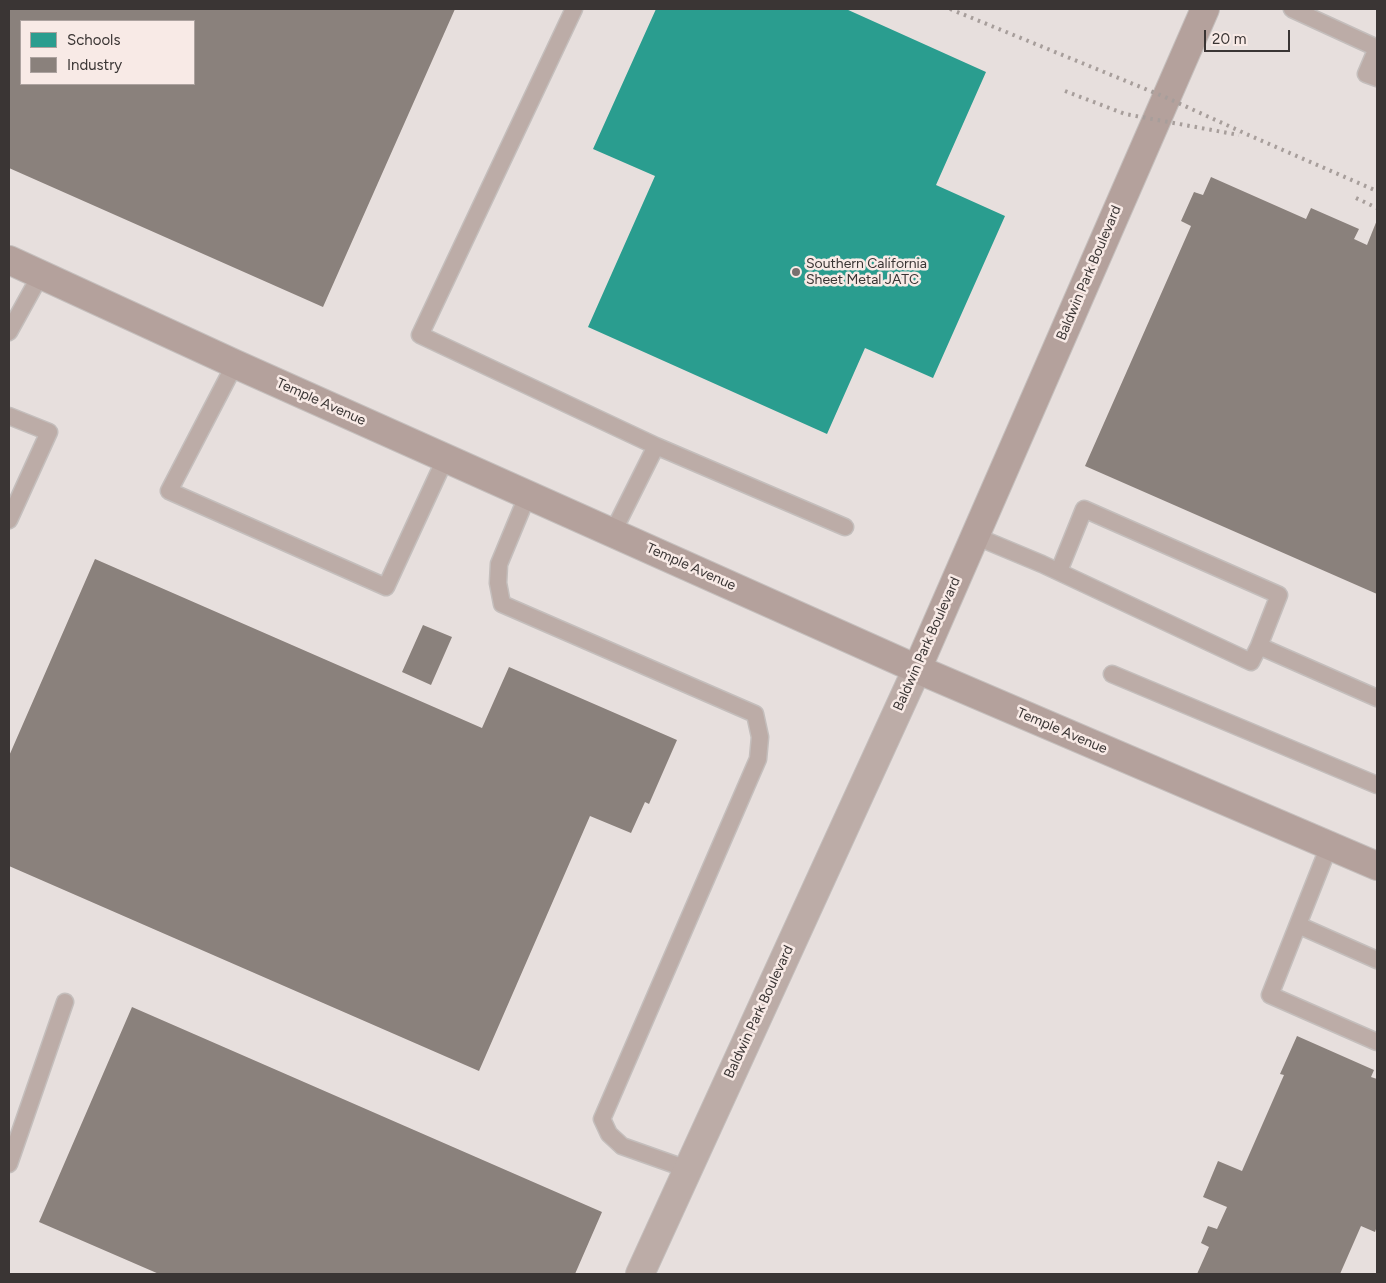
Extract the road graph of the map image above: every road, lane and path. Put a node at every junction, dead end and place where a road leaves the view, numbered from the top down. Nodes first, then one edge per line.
1 (574, 9) edge
2 (1205, 9) edge
3 (1292, 9) edge
4 (1377, 78) edge
5 (9, 260) edge
6 (40, 274) junction
7 (9, 332) edge
8 (235, 364) junction
9 (9, 416) edge
10 (656, 446) junction
11 (446, 457) junction
12 (528, 494) junction
13 (9, 520) edge
14 (845, 527) dead end
15 (613, 532) junction
16 (975, 536) junction
17 (1058, 571) junction
18 (1259, 646) junction
19 (917, 669) junction
20 (1112, 674) dead end
21 (1377, 698) edge
22 (1377, 785) edge
23 (1329, 846) junction
24 (1377, 866) edge
25 (1298, 925) junction
26 (1377, 960) edge
27 (65, 1002) dead end
28 (1377, 1042) edge
29 (9, 1164) edge
30 (687, 1169) junction
31 (646, 1272) edge

1 - 10 lane
2 - 16 main road, Baldwin Park Boulevard
3 - 4 lane
5 - 6 main road, Temple Avenue
6 - 7 lane
6 - 8 main road, Temple Avenue
8 - 11 main road, Temple Avenue
8 - 11 lane
9 - 13 lane
10 - 14 lane
10 - 15 lane
11 - 12 main road, Temple Avenue
12 - 15 main road, Temple Avenue
12 - 30 lane
15 - 19 main road, Temple Avenue
16 - 17 lane
16 - 19 main road, Baldwin Park Boulevard
17 - 18 lane
17 - 18 lane
18 - 21 lane
19 - 23 main road, Temple Avenue
19 - 30 street, Baldwin Park Boulevard
20 - 22 lane
23 - 24 main road, Temple Avenue
23 - 25 lane
25 - 26 lane
25 - 28 lane
27 - 29 lane
30 - 31 street, Baldwin Park Boulevard

